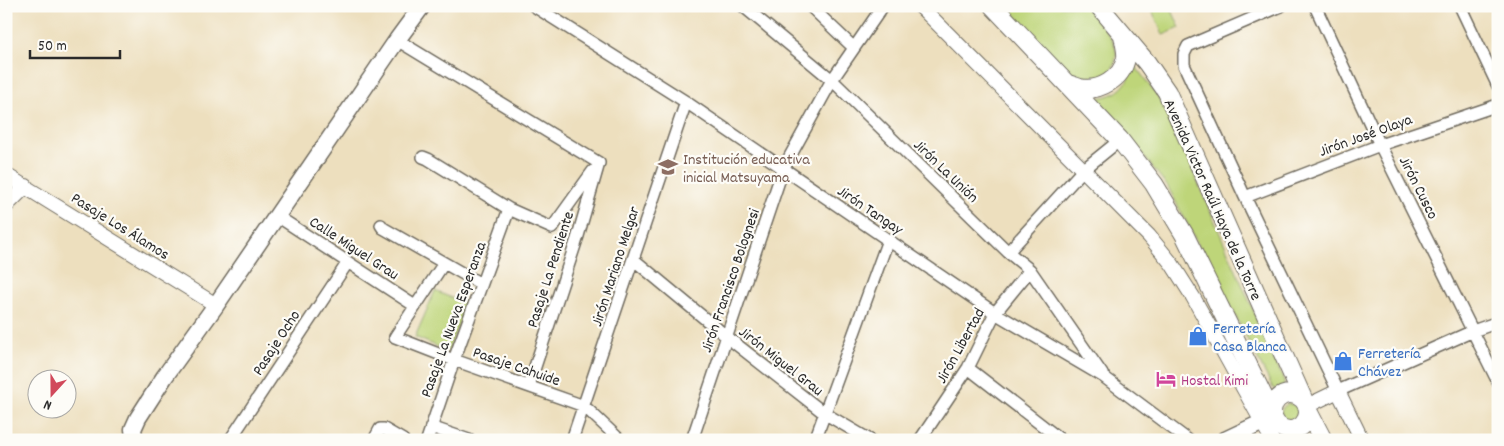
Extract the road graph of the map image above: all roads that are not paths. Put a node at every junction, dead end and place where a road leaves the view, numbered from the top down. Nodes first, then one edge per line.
1 (422, 6) edge
2 (534, 6) edge
3 (743, 6) edge
4 (810, 6) edge
5 (883, 6) edge
6 (920, 6) edge
7 (994, 6) edge
8 (1099, 6) edge
9 (1111, 6) edge
10 (1280, 6) edge
11 (1315, 6) edge
12 (1460, 6) edge
13 (1122, 33) junction
14 (397, 40) junction
15 (854, 47) junction
16 (832, 80) junction
17 (1068, 84) junction
18 (1498, 86) edge
19 (686, 102) junction
20 (1498, 104) edge
21 (1120, 140) junction
22 (1380, 145) junction
23 (422, 157) dead end
24 (599, 163) junction
25 (784, 169) junction
26 (1083, 170) junction
27 (6, 175) edge
28 (26, 186) junction
29 (1245, 197) junction
30 (6, 206) edge
31 (509, 209) junction
32 (277, 216) junction
33 (381, 225) dead end
34 (888, 240) junction
35 (1008, 252) junction
36 (633, 259) junction
37 (348, 262) junction
38 (444, 263) junction
39 (1030, 270) junction
40 (481, 284) junction
41 (216, 305) junction
42 (415, 306) junction
43 (995, 313) junction
44 (1498, 322) edge
45 (1473, 331) junction
46 (727, 337) junction
47 (454, 360) junction
48 (968, 368) junction
49 (1104, 377) junction
50 (1498, 382) edge
51 (528, 385) junction
52 (1338, 390) junction
53 (584, 406) junction
54 (1306, 406) junction
55 (824, 413) junction
56 (431, 427) junction
57 (1275, 427) edge
58 (137, 440) edge
59 (230, 440) edge
60 (374, 440) edge
61 (403, 440) edge
62 (427, 440) edge
63 (469, 440) edge
64 (572, 440) edge
65 (620, 440) edge
66 (692, 440) edge
67 (815, 440) edge
68 (870, 440) edge
69 (920, 440) edge
70 (1061, 440) edge
71 (1188, 440) edge
72 (1225, 440) edge
73 (1323, 440) edge
74 (1362, 440) edge

1 - 14 main road
2 - 19 street, Jirón Tangay
3 - 16 street, Jirón La Unión
4 - 15 street
5 - 15 street, Jirón Francisco Bolognesi
6 - 26 street
7 - 17 main road
8 - 13 main road, Avenida Victor Raúl Haya de la Torre
9 - 13 main road
10 - 29 street
11 - 22 street, Jirón Cusco
12 - 18 street
13 - 17 main road
13 - 54 main road, Avenida Victor Raúl Haya de la Torre
14 - 24 street
14 - 32 main road
15 - 16 street, Jirón Francisco Bolognesi
16 - 25 street, Jirón Francisco Bolognesi
16 - 35 street, Jirón La Unión
17 - 21 main road
19 - 25 street, Jirón Tangay
19 - 36 street, Jirón Mariano Melgar
20 - 22 street, Jirón José Olaya
21 - 26 street
21 - 57 main road
22 - 29 street, Jirón José Olaya
22 - 45 street, Jirón Cusco
23 - 31 street
24 - 31 street
24 - 51 street, Pasaje La Pendiente
25 - 34 street, Jirón Tangay
25 - 46 street, Jirón Francisco Bolognesi
26 - 35 street
26 - 57 street
27 - 28 street, Pasaje Los Álamos
28 - 30 street
28 - 41 street, Pasaje Los Álamos
29 - 52 street
31 - 40 street, Pasaje La Nueva Esperanza
32 - 37 street, Calle Miguel Grau
32 - 41 main road
33 - 38 street
34 - 43 street, Jirón Tangay
34 - 55 street
35 - 39 street, Jirón La Unión
36 - 46 street, Jirón Miguel Grau
36 - 53 street, Jirón Mariano Melgar
37 - 42 street, Calle Miguel Grau
37 - 59 street, Pasaje Ocho
38 - 40 street
38 - 42 street
39 - 43 street, Jirón Libertad
39 - 49 street, Jirón La Unión
40 - 47 street, Pasaje La Nueva Esperanza
41 - 58 main road
42 - 47 street, Pasaje Cahuide
43 - 48 street, Jirón Libertad
43 - 49 street, Jirón Tangay
44 - 45 street
45 - 50 street, Jirón Cusco
45 - 52 street
46 - 55 street, Jirón Miguel Grau
46 - 66 street, Jirón Francisco Bolognesi
47 - 51 street, Pasaje Cahuide
47 - 56 street, Pasaje La Nueva Esperanza
48 - 69 street, Jirón Libertad
48 - 70 street
49 - 71 street, Jirón Tangay
51 - 53 street, Pasaje Cahuide
52 - 54 street
52 - 74 street
53 - 64 street, Jirón Mariano Melgar
53 - 65 street, Pasaje Cahuide
54 - 57 main road
54 - 57 main road
54 - 73 main road, Avenida Victor Raúl Haya de la Torre
55 - 67 street
55 - 68 street, Jirón Miguel Grau
56 - 62 street, Pasaje La Nueva Esperanza
56 - 63 street
57 - 72 main road
60 - 61 street

